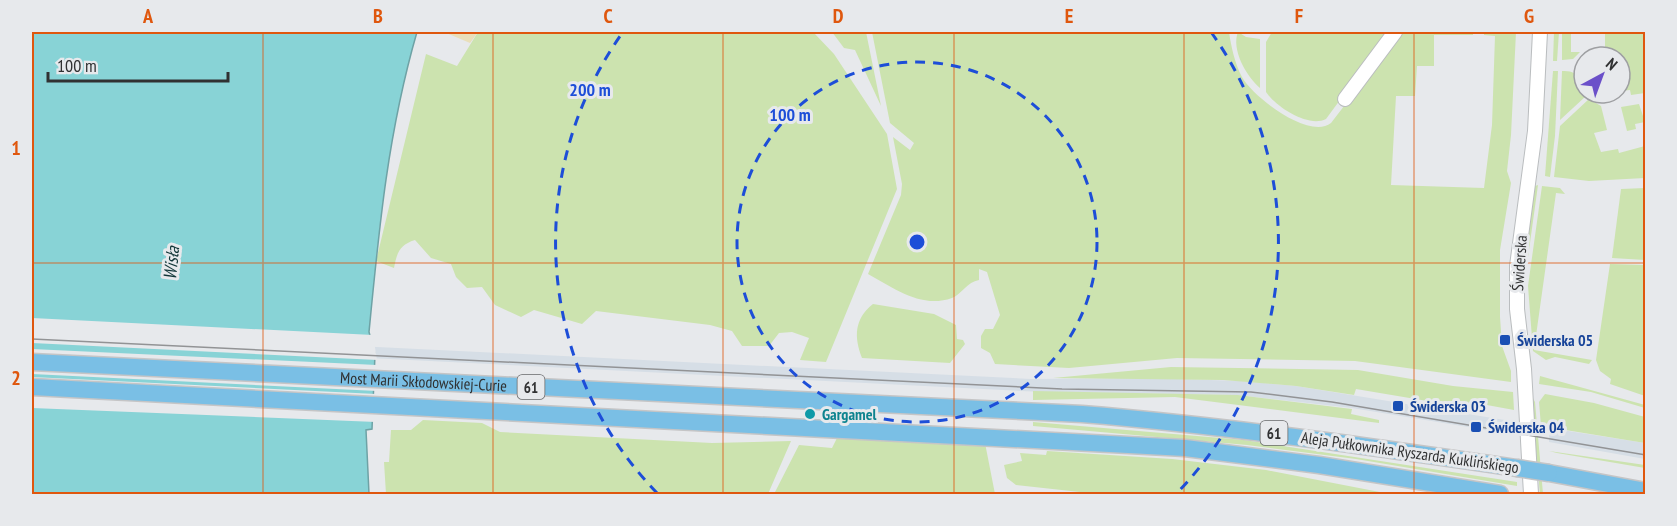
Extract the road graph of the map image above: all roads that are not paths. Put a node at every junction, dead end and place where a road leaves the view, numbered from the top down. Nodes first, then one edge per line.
1 (1395, 32) edge
2 (1540, 32) edge
3 (1344, 99) dead end
4 (32, 362) edge
5 (32, 387) edge
6 (1030, 411) joint
7 (1029, 438) joint
8 (1646, 491) edge
9 (1500, 495) edge
10 (1531, 495) edge

1 - 3 street
2 - 10 street, Świderska
4 - 6 main road, Most Marii Skłodowskiej-Curie / 61
5 - 7 main road, Most Marii Skłodowskiej-Curie / 61
6 - 8 main road, Aleja Pułkownika Ryszarda Kuklińskiego / 61, bridge
7 - 9 main road, Aleja Pułkownika Ryszarda Kuklińskiego / 61

